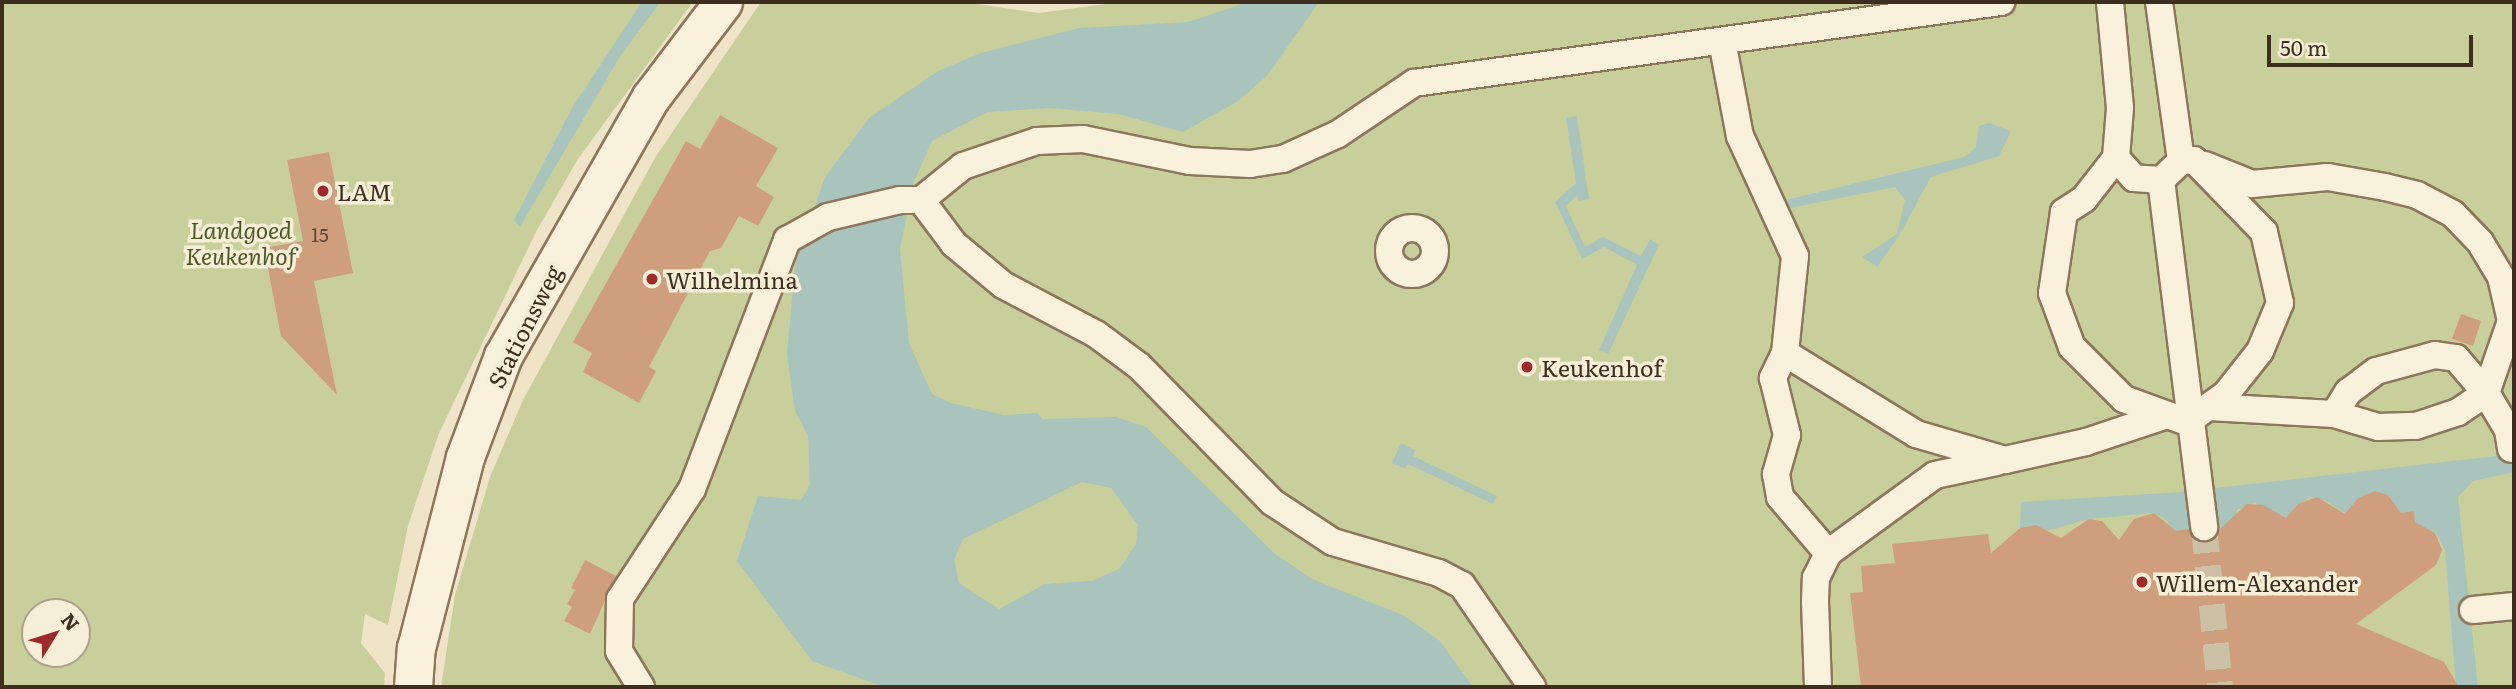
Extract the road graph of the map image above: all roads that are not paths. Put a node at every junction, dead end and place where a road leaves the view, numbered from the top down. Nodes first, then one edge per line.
1 (723, 2) edge
2 (2001, 2) edge
3 (2110, 2) edge
4 (2159, 2) edge
5 (1722, 41) junction
6 (2116, 158) junction
7 (2187, 161) junction
8 (2161, 180) junction
9 (918, 200) junction
10 (1785, 353) junction
11 (2486, 393) junction
12 (2209, 407) junction
13 (2334, 414) junction
14 (2177, 419) junction
15 (2511, 449) dead end
16 (2006, 460) junction
17 (2204, 527) tunnel mouth
18 (1828, 553) junction
19 (2514, 606) edge
20 (2473, 610) dead end
21 (413, 687) edge
22 (641, 687) edge
23 (1532, 687) edge
24 (1818, 687) edge

1 - 21 main road, Stationsweg
2 - 5 street
3 - 6 street
4 - 7 street
5 - 9 street
5 - 10 street
6 - 8 street
6 - 14 street
7 - 8 street
7 - 11 street
7 - 12 street
8 - 14 street
9 - 22 street
9 - 23 street
10 - 16 street
10 - 18 street
11 - 13 street
11 - 13 street
11 - 15 street
12 - 13 street
12 - 14 street
14 - 16 street
14 - 17 street
16 - 18 street
18 - 24 street
19 - 20 street

